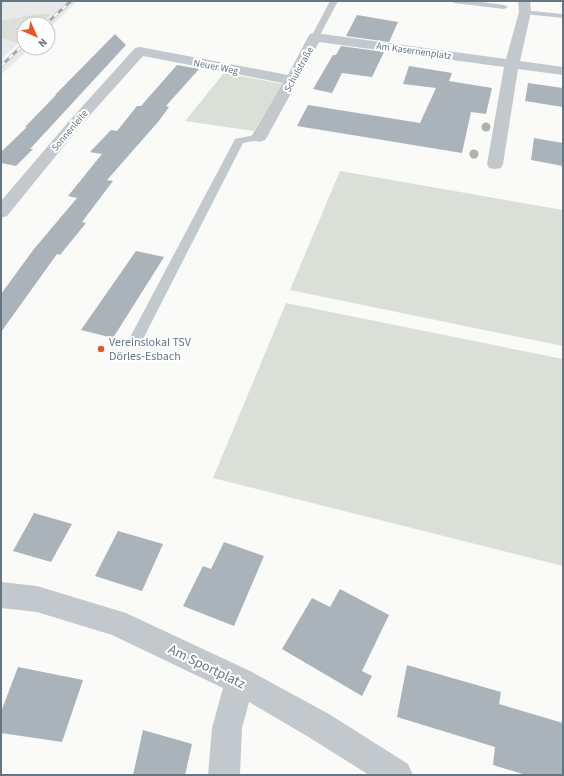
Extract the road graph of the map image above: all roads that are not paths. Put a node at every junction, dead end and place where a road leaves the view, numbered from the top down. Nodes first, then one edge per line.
1 (334, 1) edge
2 (454, 1) edge
3 (525, 6) edge
4 (504, 7) dead end
5 (563, 16) edge
6 (315, 37) junction
7 (140, 51) joint
8 (512, 64) junction
9 (563, 71) edge
10 (292, 80) junction
11 (259, 136) joint
12 (494, 164) dead end
13 (1, 212) edge
14 (134, 343) dead end
15 (1, 595) edge
16 (240, 682) junction
17 (224, 775) edge
18 (397, 775) edge

1 - 6 lane, Schulstraße
2 - 4 lane
3 - 5 lane
3 - 8 street
6 - 8 street, Am Kasernenplatz
6 - 10 street, Schulstraße
7 - 10 street, Neuer Weg
7 - 13 street, Sonnenleite
8 - 9 street, Am Kasernenplatz
8 - 12 street
10 - 11 street, Schulstraße
11 - 14 lane
15 - 16 street, Am Sportplatz
16 - 17 street
16 - 18 street, Am Sportplatz

